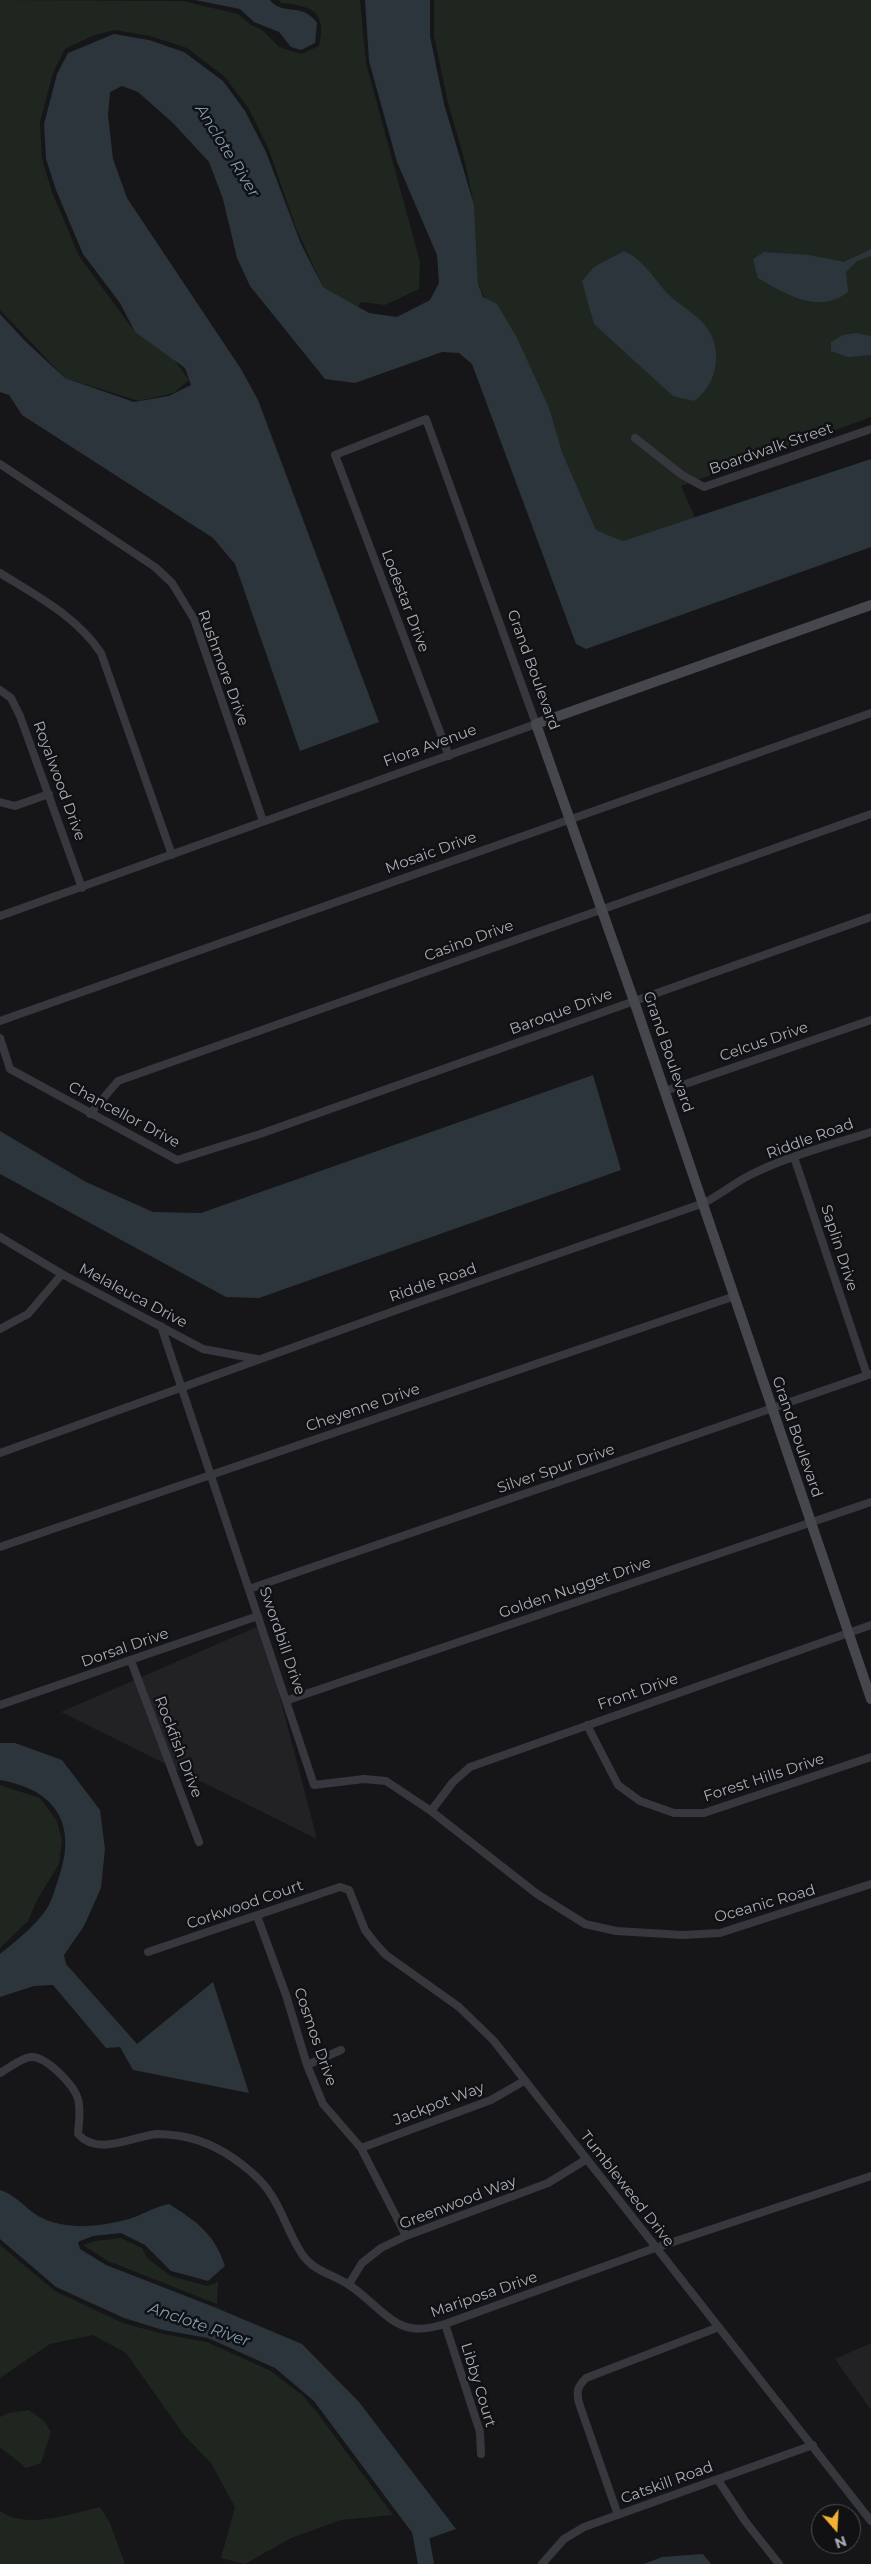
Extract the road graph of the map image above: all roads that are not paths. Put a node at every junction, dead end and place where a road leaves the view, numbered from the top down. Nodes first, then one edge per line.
1 (871, 429) edge
2 (635, 438) dead end
3 (335, 456) joint
4 (0, 464) edge
5 (0, 573) edge
6 (871, 605) edge
7 (0, 690) edge
8 (871, 713) edge
9 (536, 724) junction
10 (449, 756) junction
11 (49, 794) junction
12 (0, 802) edge
13 (871, 814) edge
14 (568, 819) junction
15 (263, 821) junction
16 (172, 855) junction
17 (82, 888) junction
18 (600, 908) junction
19 (0, 916) edge
20 (871, 917) edge
21 (634, 1000) junction
22 (871, 1020) edge
23 (0, 1021) edge
24 (0, 1038) edge
25 (665, 1091) junction
26 (90, 1114) junction
27 (871, 1132) edge
28 (260, 1134) joint
29 (794, 1157) junction
30 (704, 1203) junction
31 (0, 1237) edge
32 (62, 1274) junction
33 (735, 1296) junction
34 (161, 1326) junction
35 (0, 1328) edge
36 (259, 1359) junction
37 (869, 1374) edge
38 (180, 1388) junction
39 (771, 1410) junction
40 (0, 1453) edge
41 (211, 1474) junction
42 (871, 1502) edge
43 (810, 1523) junction
44 (0, 1547) edge
45 (249, 1588) junction
46 (258, 1616) junction
47 (871, 1625) edge
48 (848, 1633) junction
49 (131, 1661) junction
50 (871, 1699) edge
51 (288, 1700) junction
52 (0, 1705) edge
53 (587, 1725) junction
54 (871, 1757) edge
55 (432, 1811) junction
56 (199, 1842) dead end
57 (871, 1884) edge
58 (349, 1890) joint
59 (257, 1916) junction
60 (148, 1952) dead end
61 (341, 2050) dead end
62 (308, 2065) junction
63 (0, 2073) edge
64 (524, 2080) junction
65 (361, 2148) junction
66 (587, 2159) junction
67 (871, 2176) edge
68 (406, 2236) junction
69 (655, 2248) junction
70 (348, 2284) junction
71 (445, 2324) junction
72 (719, 2327) junction
73 (813, 2445) junction
74 (481, 2454) dead end
75 (718, 2480) junction
76 (618, 2515) junction
77 (871, 2521) edge
78 (542, 2564) edge
79 (779, 2564) edge

1 - 2 street, Boardwalk Street
3 - 9 street, Grand Boulevard
3 - 10 street, Lodestar Drive
4 - 15 street, Rushmore Drive
5 - 16 street
6 - 9 street, Flora Avenue
7 - 11 street, Royalwood Drive
8 - 14 street, Mosaic Drive
9 - 10 street, Flora Avenue
9 - 14 street, Grand Boulevard
10 - 15 street, Flora Avenue
11 - 12 street
11 - 17 street, Royalwood Drive
13 - 18 street, Casino Drive
14 - 18 street, Grand Boulevard
14 - 23 street, Mosaic Drive
15 - 16 street, Flora Avenue
16 - 17 street, Flora Avenue
17 - 19 street, Flora Avenue
18 - 21 street, Grand Boulevard
18 - 26 street, Casino Drive
20 - 21 street, Baroque Drive
21 - 25 street, Grand Boulevard
21 - 28 street, Baroque Drive
22 - 25 street, Celcus Drive
24 - 26 street, Chancellor Drive
25 - 30 street, Grand Boulevard
26 - 28 street, Chancellor Drive
27 - 29 street, Riddle Road
29 - 30 street, Riddle Road
29 - 37 street, Saplin Drive
30 - 33 street, Grand Boulevard
30 - 36 street, Riddle Road
31 - 32 street, Melaleuca Drive
32 - 34 street, Melaleuca Drive
32 - 35 street
33 - 39 street, Grand Boulevard
33 - 41 street, Cheyenne Drive
34 - 36 street, Melaleuca Drive
34 - 38 street, Swordbill Drive
36 - 38 street, Riddle Road
37 - 39 street, Silver Spur Drive
38 - 40 street, Riddle Road
38 - 41 street, Swordbill Drive
39 - 43 street, Grand Boulevard
39 - 45 street, Silver Spur Drive
41 - 44 street, Cheyenne Drive
41 - 45 street, Swordbill Drive
42 - 43 street, Golden Nugget Drive
43 - 48 street, Grand Boulevard
43 - 51 street, Golden Nugget Drive
45 - 46 street, Swordbill Drive
46 - 49 street, Dorsal Drive
46 - 51 street, Swordbill Drive
47 - 48 street, Front Drive
48 - 50 street, Grand Boulevard
48 - 53 street, Front Drive
49 - 52 street, Dorsal Drive
49 - 56 street, Rockfish Drive
51 - 55 street, Swordbill Drive
53 - 54 street, Forest Hills Drive
53 - 55 street, Front Drive
55 - 57 street, Oceanic Road
58 - 59 street, Corkwood Court
58 - 64 street, Tumbleweed Drive
59 - 60 street, Corkwood Court
59 - 62 street, Cosmos Drive
61 - 62 street
62 - 65 street, Cosmos Drive
63 - 70 street, Mariposa Drive
64 - 65 street, Jackpot Way
64 - 66 street, Tumbleweed Drive
65 - 68 street, Cosmos Drive
66 - 68 street, Greenwood Way
66 - 69 street, Tumbleweed Drive
67 - 69 street, Mariposa Drive
68 - 70 street, Greenwood Way
69 - 71 street, Mariposa Drive
69 - 72 street, Tumbleweed Drive
70 - 71 street, Mariposa Drive
71 - 74 street, Libby Court
72 - 73 street, Tumbleweed Drive
72 - 76 street
73 - 75 street, Catskill Road
73 - 77 street, Tumbleweed Drive
75 - 76 street, Catskill Road
75 - 79 street
76 - 78 street, Catskill Road

